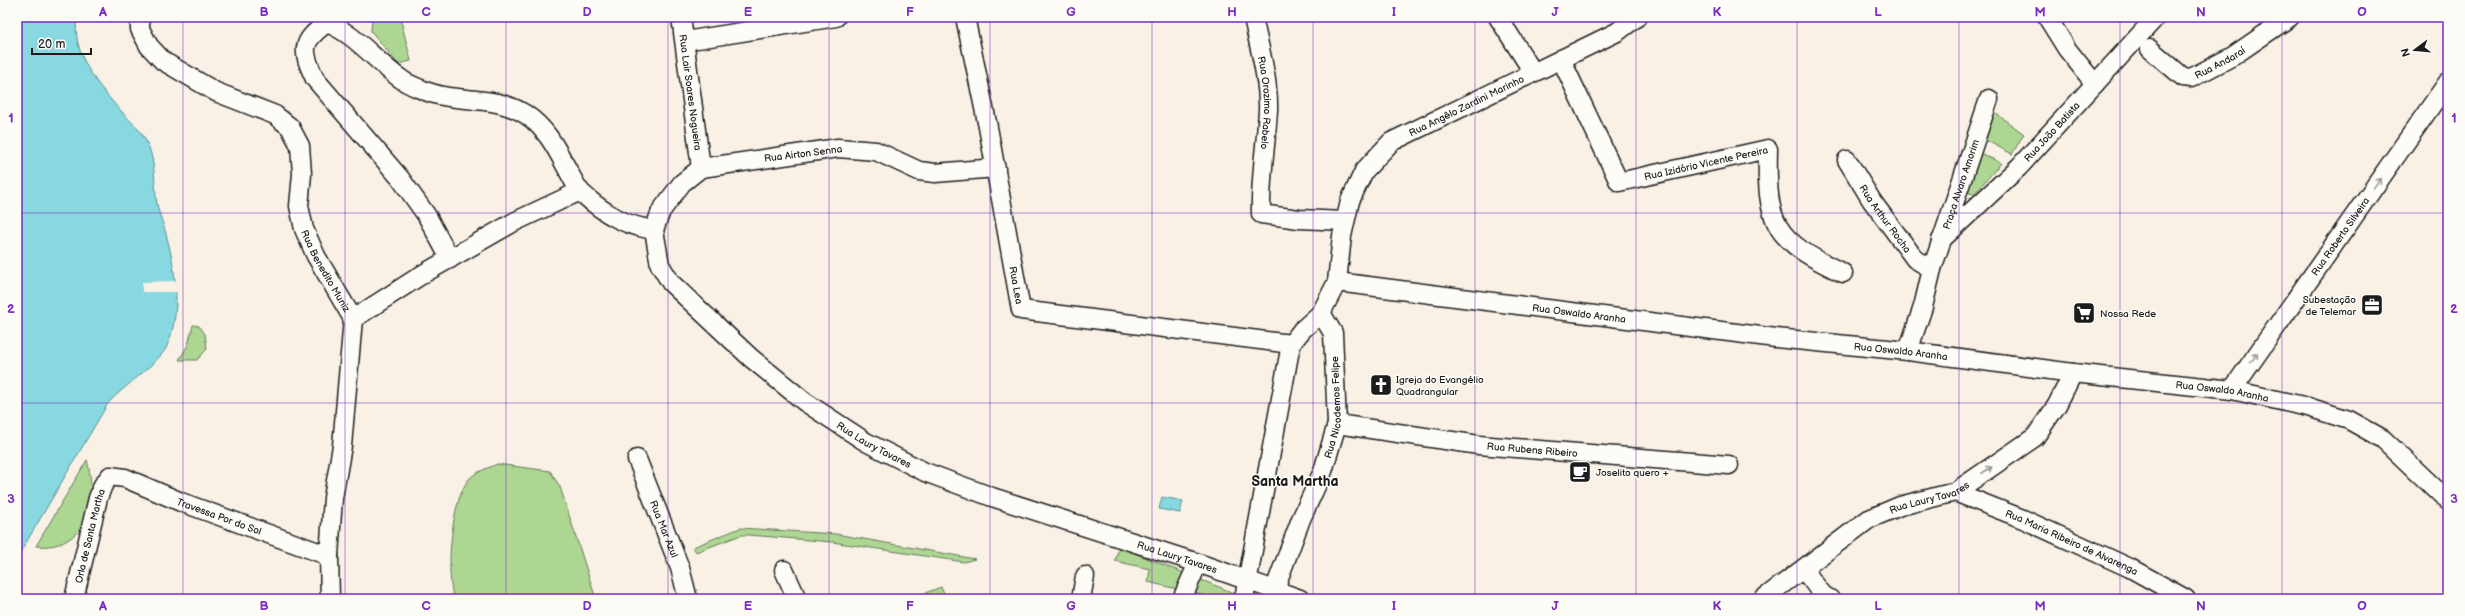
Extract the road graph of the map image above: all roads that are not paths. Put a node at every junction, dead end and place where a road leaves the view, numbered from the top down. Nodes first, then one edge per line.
1 (681, 17) edge
2 (836, 17) edge
3 (965, 17) edge
4 (1253, 17) edge
5 (1498, 17) edge
6 (1637, 17) edge
7 (2047, 17) edge
8 (2290, 17) edge
9 (2150, 19) edge
10 (140, 23) edge
11 (685, 41) junction
12 (2150, 49) dead end
13 (1561, 59) junction
14 (1533, 72) junction
15 (2448, 82) edge
16 (2095, 84) junction
17 (1989, 98) dead end
18 (1847, 160) dead end
19 (701, 168) junction
20 (996, 168) junction
21 (580, 191) junction
22 (1343, 228) junction
23 (654, 230) junction
24 (1941, 240) junction
25 (450, 259) junction
26 (1932, 269) junction
27 (1843, 273) dead end
28 (1337, 282) junction
29 (1321, 313) junction
30 (353, 319) junction
31 (1291, 344) junction
32 (1908, 351) junction
33 (2073, 373) junction
34 (2232, 390) junction
35 (1337, 424) junction
36 (637, 459) dead end
37 (1729, 465) dead end
38 (110, 476) joint
39 (1955, 492) junction
40 (2445, 495) edge
41 (329, 556) junction
42 (1198, 563) junction
43 (784, 570) dead end
44 (1804, 570) junction
45 (1085, 576) dead end
46 (1246, 579) junction
47 (1274, 591) junction
48 (2180, 598) edge
49 (74, 599) edge
50 (330, 599) edge
51 (688, 599) edge
52 (797, 599) edge
53 (1081, 599) edge
54 (1182, 599) edge
55 (1244, 599) edge
56 (1300, 599) edge
57 (1763, 599) edge
58 (1830, 599) edge

1 - 11 street, Rua Lair Soares Nogueira
2 - 11 street
3 - 20 street, Rua Lea
4 - 22 street, Rua Orozimo Rabelo
5 - 14 street
6 - 13 street, Rua Angêlo Zardini Marinho
7 - 16 street
8 - 12 street, Rua Andaraí
9 - 16 street, Rua João Batista
10 - 30 street, Rua Benedito Muniz
11 - 19 street, Rua Lair Soares Nogueira
13 - 14 street, Rua Angêlo Zardini Marinho
13 - 27 street, Rua Izidório Vicente Pereira
14 - 22 street, Rua Angêlo Zardini Marinho
34 -> 15 street, Rua Roberto Silveira
16 - 24 street, Rua João Batista
17 - 24 street, Praça Alvaro Amorim
18 - 26 street, Rua Arthur Rocha
19 - 20 street, Rua Airton Senna
19 - 23 street
20 - 31 street, Rua Lea
21 - 23 street
21 - 25 street
21 - 25 street
22 - 28 street, Rua Angêlo Zardini Marinho
23 - 42 street, Rua Laury Tavares
24 - 26 street, Praça Alvaro Amorim
25 - 30 street
26 - 32 street, Praça Alvaro Amorim
28 - 29 street
28 - 32 street, Rua Oswaldo Aranha
29 - 31 street
29 - 35 street, Rua Nicodemos Felipe
30 - 41 street, Rua Benedito Muniz
31 - 46 street
32 - 33 street, Rua Oswaldo Aranha
33 - 34 street, Rua Oswaldo Aranha
39 -> 33 street, Rua Laury Tavares
34 - 40 street, Rua Oswaldo Aranha
35 - 37 street, Rua Rubens Ribeiro
35 - 47 street, Rua Nicodemos Felipe
36 - 51 street, Rua Mar Azul
38 - 41 street, Travessa Por do Sol
38 - 49 street, Orla de Santa Martha
39 - 44 street, Rua Laury Tavares
39 - 48 street, Rua Maria Ribeiro de Alvarenga
41 - 50 street, Rua Benedito Muniz
42 - 46 street, Rua Laury Tavares
42 - 54 street
43 - 52 street
44 - 57 street, Rua Laury Tavares
44 - 58 street
45 - 53 street
46 - 47 street, Rua Laury Tavares
46 - 55 street
47 - 56 street, Rua Laury Tavares

